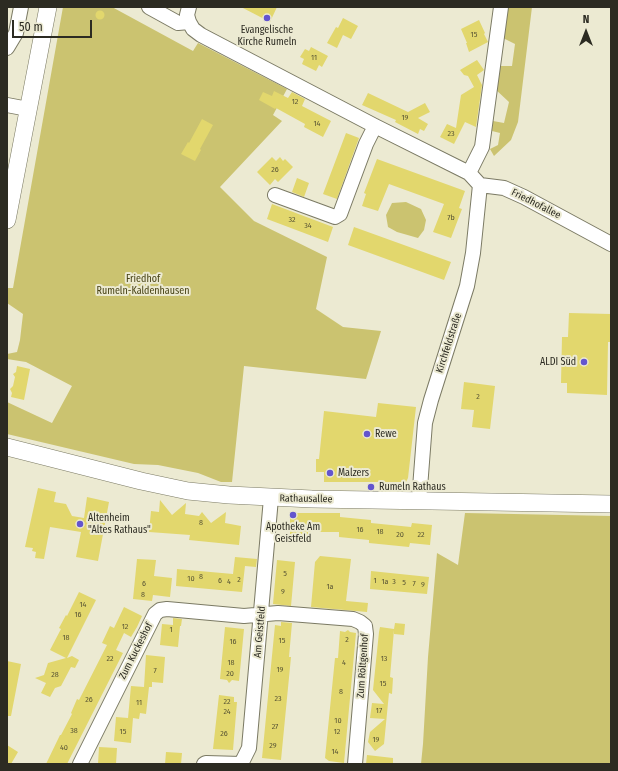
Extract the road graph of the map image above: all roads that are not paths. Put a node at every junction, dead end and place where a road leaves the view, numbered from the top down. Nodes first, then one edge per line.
1 (21, 7) edge
2 (48, 7) edge
3 (149, 7) edge
4 (190, 7) edge
5 (501, 7) edge
6 (189, 22) junction
7 (7, 48) edge
8 (7, 105) edge
9 (28, 109) junction
10 (375, 126) junction
11 (469, 173) junction
12 (480, 185) junction
13 (275, 195) dead end
14 (7, 220) edge
15 (611, 244) edge
16 (7, 447) edge
17 (271, 498) junction
18 (419, 501) junction
19 (611, 504) edge
20 (261, 615) junction
21 (80, 764) edge
22 (204, 764) edge
23 (241, 764) edge
24 (355, 764) edge

1 - 7 street
2 - 9 main road
3 - 6 street
4 - 6 street
5 - 11 street
6 - 10 street
8 - 9 street
9 - 14 main road
10 - 11 street
10 - 13 street
11 - 12 street
12 - 15 street, Friedhofallee
12 - 18 street, Kirchfeldstraße
16 - 17 main road, Rathausallee
17 - 18 main road, Rathausallee
17 - 20 street, Am Geistfeld
18 - 19 main road, Rathausallee
20 - 21 street, Zum Kuckeshof
20 - 23 street, Am Geistfeld
20 - 24 street, Zum Röltgenhof
22 - 23 street, Am Geistfeld

